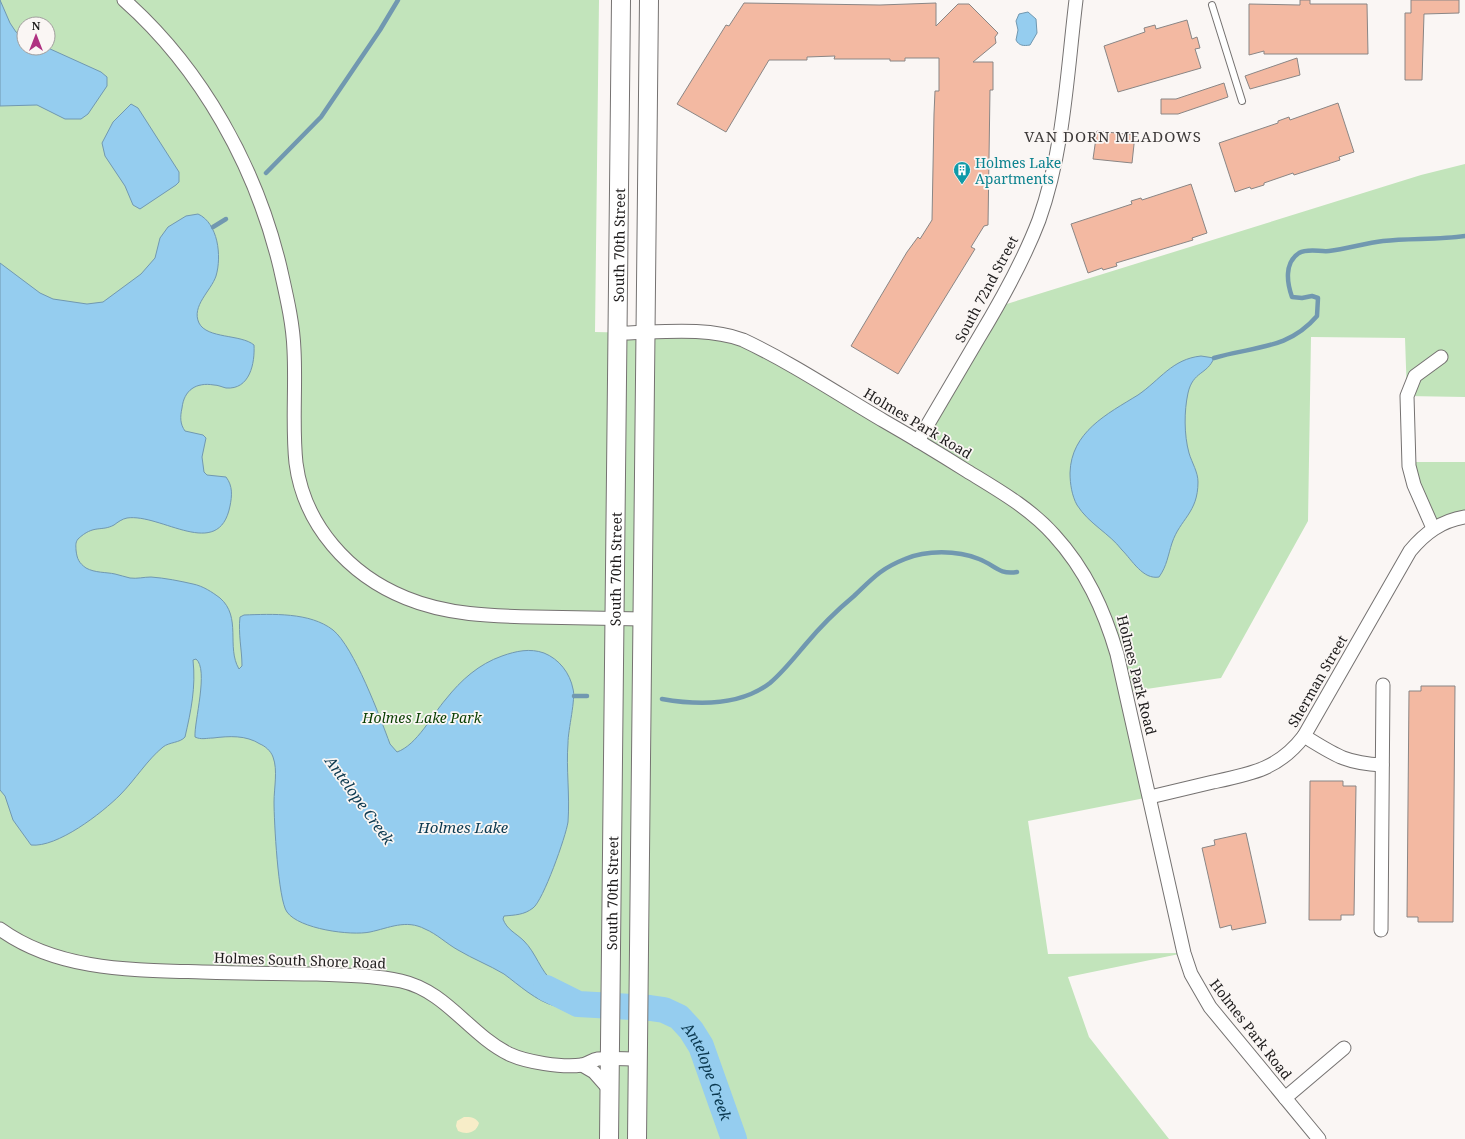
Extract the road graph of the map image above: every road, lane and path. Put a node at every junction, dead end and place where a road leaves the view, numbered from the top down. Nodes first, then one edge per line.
1 (124, 0) edge
2 (621, 0) edge
3 (648, 0) edge
4 (1076, 0) edge
5 (1212, 5) dead end
6 (1242, 101) dead end
7 (616, 333) junction
8 (644, 333) junction
9 (1440, 357) dead end
10 (918, 441) junction
11 (1465, 516) edge
12 (1433, 528) junction
13 (614, 619) junction
14 (643, 619) junction
15 (1383, 685) dead end
16 (1304, 736) junction
17 (1382, 765) junction
18 (1150, 796) junction
19 (0, 929) edge
20 (1381, 930) dead end
21 (1344, 1048) dead end
22 (609, 1058) junction
23 (638, 1059) junction
24 (582, 1065) junction
25 (609, 1089) junction
26 (1285, 1098) junction
27 (608, 1139) edge
28 (638, 1139) edge
29 (1319, 1139) edge

1 - 13 street
2 - 7 main road, South 70th Street
3 - 8 main road, South 70th Street
4 - 10 street, South 72nd Street
5 - 6 lane
7 - 8 street, Holmes Park Road
7 - 13 main road, South 70th Street
8 - 10 street, Holmes Park Road
8 - 14 main road, South 70th Street
9 - 12 street
10 - 18 street, Holmes Park Road
11 - 12 street, Sherman Street
12 - 16 street, Sherman Street
13 - 14 street
13 - 22 main road, South 70th Street
14 - 23 main road, South 70th Street
15 - 17 street
16 - 17 street
16 - 18 street, Sherman Street
17 - 20 street
18 - 26 street, Holmes Park Road
19 - 24 street, Holmes South Shore Road
21 - 26 street
22 - 23 street, Holmes South Shore Road
22 - 24 street, Holmes South Shore Road
22 - 25 main road, South 70th Street
23 - 28 main road, South 70th Street
24 - 25 street
25 - 27 main road, South 70th Street
26 - 29 street, Holmes Park Road

